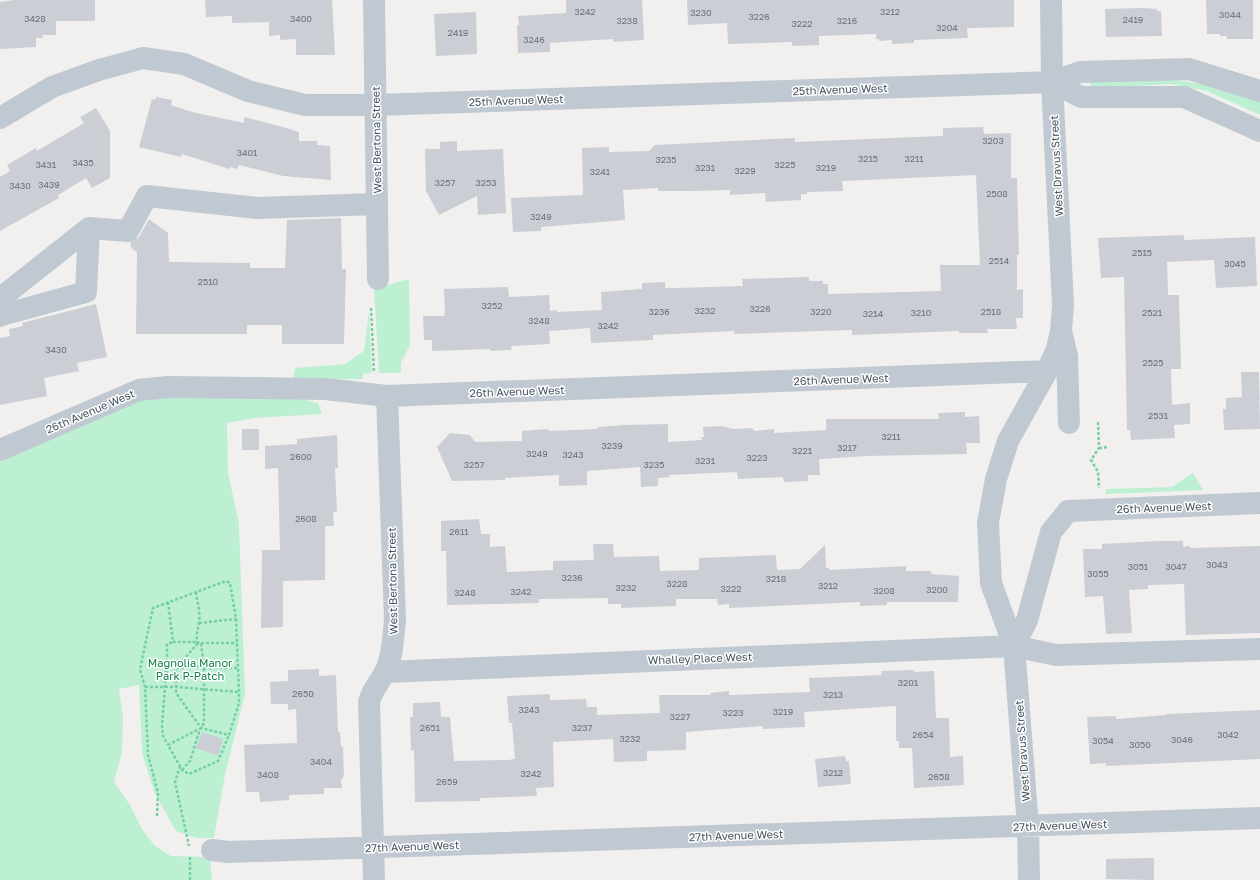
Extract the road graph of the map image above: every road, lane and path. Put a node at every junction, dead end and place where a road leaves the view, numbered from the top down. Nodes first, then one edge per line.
1 (374, 0) edge
2 (1051, 0) edge
3 (1052, 82) junction
4 (1260, 91) edge
5 (375, 105) junction
6 (0, 118) edge
7 (1260, 131) edge
8 (377, 204) junction
9 (89, 228) junction
10 (378, 279) dead end
11 (371, 308) dead end
12 (1, 315) edge
13 (1061, 331) junction
14 (1048, 371) junction
15 (374, 377) dead end
16 (387, 396) junction
17 (1098, 422) dead end
18 (1069, 423) dead end
19 (1109, 447) dead end
20 (1099, 448) junction
21 (0, 450) edge
22 (1099, 495) dead end
23 (1260, 503) edge
24 (196, 592) junction
25 (168, 602) junction
26 (236, 619) junction
27 (199, 623) junction
28 (173, 642) junction
29 (199, 642) junction
30 (237, 643) junction
31 (1014, 646) junction
32 (1260, 649) edge
33 (167, 660) junction
34 (204, 667) junction
35 (176, 668) junction
36 (238, 668) junction
37 (386, 672) junction
38 (145, 687) junction
39 (165, 687) junction
40 (176, 687) junction
41 (204, 690) junction
42 (239, 692) junction
43 (201, 728) junction
44 (229, 735) junction
45 (168, 744) junction
46 (180, 765) junction
47 (182, 770) junction
48 (156, 816) dead end
49 (1260, 818) edge
50 (1028, 826) junction
51 (189, 847) dead end
52 (373, 848) junction
53 (212, 850) dead end
54 (190, 855) dead end
55 (190, 880) edge
56 (374, 880) edge
57 (1029, 880) edge

1 - 5 street, West Bertona Street
2 - 3 street, West Dravus Street
3 - 4 street, 25th Avenue West
3 - 5 street, 25th Avenue West
3 - 7 street, 25th Avenue West
3 - 13 street, West Dravus Street
5 - 6 street, 25th Avenue West
5 - 8 street, West Bertona Street
8 - 9 street
8 - 10 street, West Bertona Street
9 - 12 street
9 - 12 street
11 - 15 path
13 - 14 street, West Dravus Street
13 - 18 street, West Dravus Street
14 - 16 street, 26th Avenue West
14 - 31 street, West Dravus Street
16 - 21 street, 26th Avenue West
16 - 37 street, West Bertona Street
17 - 20 path
19 - 20 path
20 - 22 path
23 - 31 street, 26th Avenue West
24 - 25 path
24 - 26 path
24 - 27 path
25 - 28 path
25 - 38 path
26 - 27 path
26 - 30 path
27 - 29 path
28 - 29 path
28 - 33 path
29 - 30 path
29 - 34 path
29 - 35 path
30 - 36 path
31 - 32 street, Whalley Place West
31 - 37 street, Whalley Place West
31 - 50 street, West Dravus Street
33 - 35 path
33 - 39 path
34 - 35 path
34 - 36 path
34 - 41 path
35 - 40 path
36 - 42 path
37 - 52 street, West Bertona Street
38 - 39 path
38 - 48 path
39 - 40 path
39 - 45 path
40 - 41 path
40 - 43 path
41 - 42 path
41 - 43 path
42 - 44 path
43 - 44 path
43 - 45 path
43 - 47 path
44 - 47 path
45 - 46 path
46 - 47 path
46 - 51 path
49 - 50 street, 27th Avenue West
50 - 52 street, 27th Avenue West
50 - 57 street, West Dravus Street
52 - 53 street, 27th Avenue West
52 - 56 street, West Bertona Street
54 - 55 path

